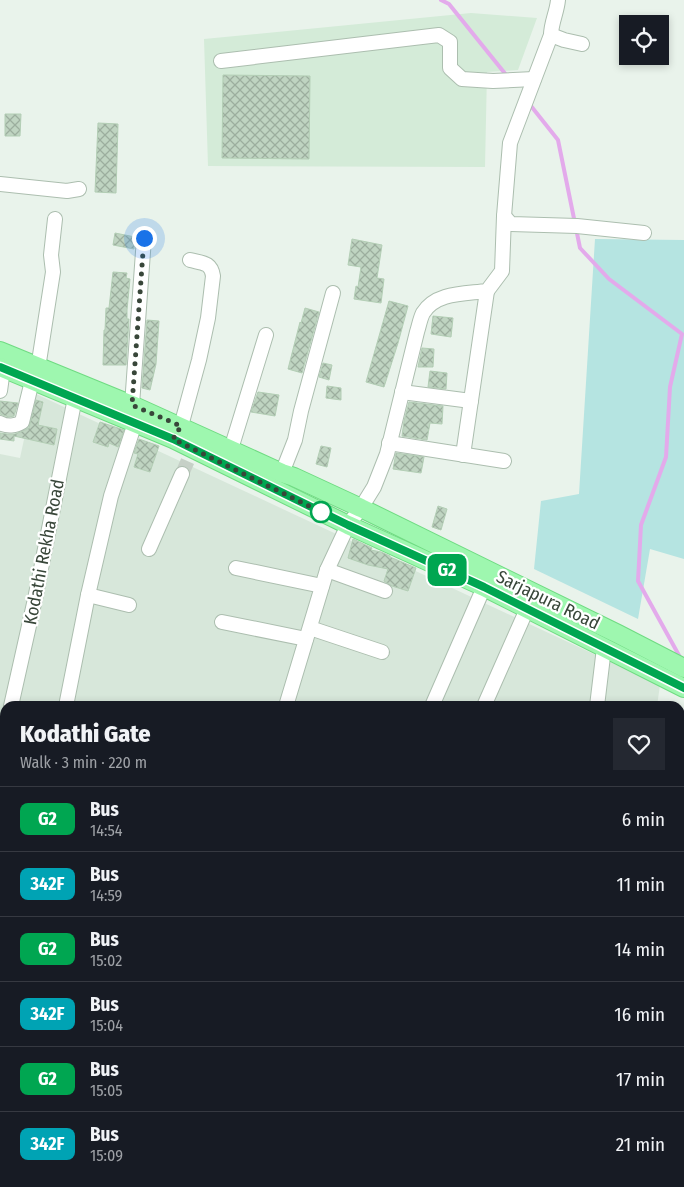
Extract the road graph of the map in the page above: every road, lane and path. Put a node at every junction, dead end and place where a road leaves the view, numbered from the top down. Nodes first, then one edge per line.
1 (558, 0) edge
2 (551, 35) junction
3 (582, 44) dead end
4 (221, 61) dead end
5 (534, 79) junction
6 (0, 184) edge
7 (79, 189) dead end
8 (504, 216) junction
9 (55, 219) dead end
10 (644, 233) dead end
11 (144, 238) dead end
12 (190, 260) dead end
13 (487, 291) junction
14 (333, 293) dead end
15 (266, 335) dead end
16 (0, 351) edge
17 (2, 368) edge
18 (35, 374) junction
19 (0, 391) edge
20 (402, 392) junction
21 (75, 398) junction
22 (471, 400) junction
23 (132, 405) junction
24 (0, 423) edge
25 (135, 423) junction
26 (177, 432) junction
27 (390, 443) junction
28 (231, 449) junction
29 (463, 455) junction
30 (504, 461) dead end
31 (282, 472) junction
32 (182, 474) tunnel mouth
33 (361, 508) junction
34 (348, 525) junction
35 (149, 549) dead end
36 (236, 568) dead end
37 (327, 570) junction
38 (322, 586) junction
39 (484, 587) junction
40 (385, 591) dead end
41 (88, 595) junction
42 (129, 605) dead end
43 (527, 609) junction
44 (222, 622) dead end
45 (308, 634) junction
46 (604, 648) junction
47 (382, 652) dead end
48 (682, 666) edge
49 (684, 688) edge
50 (13, 701) edge
51 (67, 701) edge
52 (288, 701) edge
53 (434, 701) edge
54 (486, 701) edge
55 (598, 701) edge

1 - 2 street
2 - 3 street
2 - 5 street
4 - 5 street
5 - 8 street
6 - 7 street
8 - 10 street
8 - 13 street
9 - 18 street
11 - 23 street
12 - 26 street
13 - 20 street
13 - 22 street
14 - 31 street
15 - 28 street
16 - 18 main road, Sarjapura Road
17 - 18 main road, Sarjapura Road
17 - 19 street
18 - 21 main road, Sarjapura Road
18 - 23 main road, Sarjapura Road
18 - 24 street
20 - 22 street
20 - 27 street
21 - 25 main road, Sarjapura Road
21 - 50 street, Kodathi Rekha Road
22 - 29 street
23 - 26 main road, Sarjapura Road
25 - 26 main road, Sarjapura Road
25 - 41 street
26 - 28 main road, Sarjapura Road
26 - 34 main road, Sarjapura Road
27 - 29 street
27 - 33 street
28 - 31 main road, Sarjapura Road
29 - 30 street
31 - 33 main road, Sarjapura Road
32 - 35 street
33 - 34 street
33 - 48 main road, Sarjapura Road
34 - 37 street
34 - 39 main road, Sarjapura Road
36 - 38 street
37 - 38 street
37 - 40 street
38 - 45 street
39 - 43 main road, Sarjapura Road
39 - 53 street
41 - 42 street
41 - 51 street
43 - 46 main road, Sarjapura Road
43 - 54 street
44 - 45 street
45 - 47 street
45 - 52 street
46 - 49 main road, Sarjapura Road
46 - 55 street

